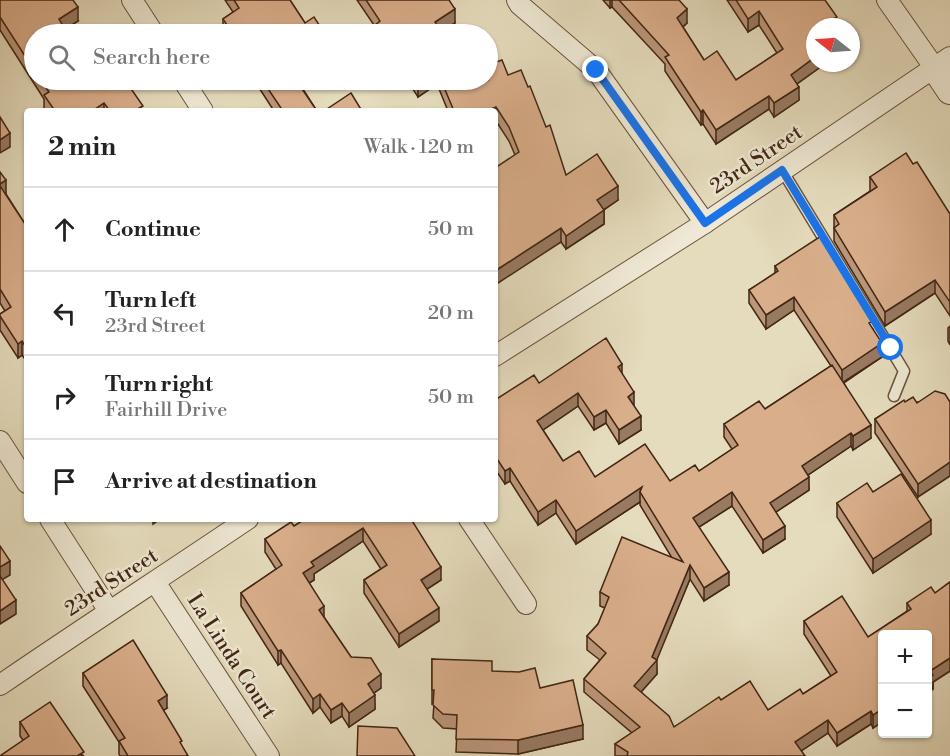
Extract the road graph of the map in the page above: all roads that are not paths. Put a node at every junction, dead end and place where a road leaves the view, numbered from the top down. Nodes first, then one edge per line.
1 (132, 0) edge
2 (517, 0) edge
3 (887, 0) edge
4 (148, 24) edge
5 (942, 62) edge
6 (189, 90) edge
7 (950, 91) edge
8 (201, 108) edge
9 (782, 170) junction
10 (705, 223) junction
11 (498, 354) edge
12 (894, 396) dead end
13 (0, 441) edge
14 (24, 478) edge
15 (52, 522) edge
16 (244, 522) edge
17 (471, 522) edge
18 (155, 582) junction
19 (526, 604) dead end
20 (109, 611) junction
21 (0, 686) edge
22 (269, 756) edge

1 - 4 street
2 - 10 street
3 - 5 street
5 - 7 street
5 - 9 street, 23rd Street
6 - 8 street
9 - 10 street, 23rd Street
9 - 12 lane
10 - 11 street, 23rd Street
13 - 14 street
15 - 20 street
16 - 18 street, 23rd Street
17 - 19 street
18 - 20 street, 23rd Street
18 - 22 street, La Linda Court
20 - 21 street, 23rd Street

